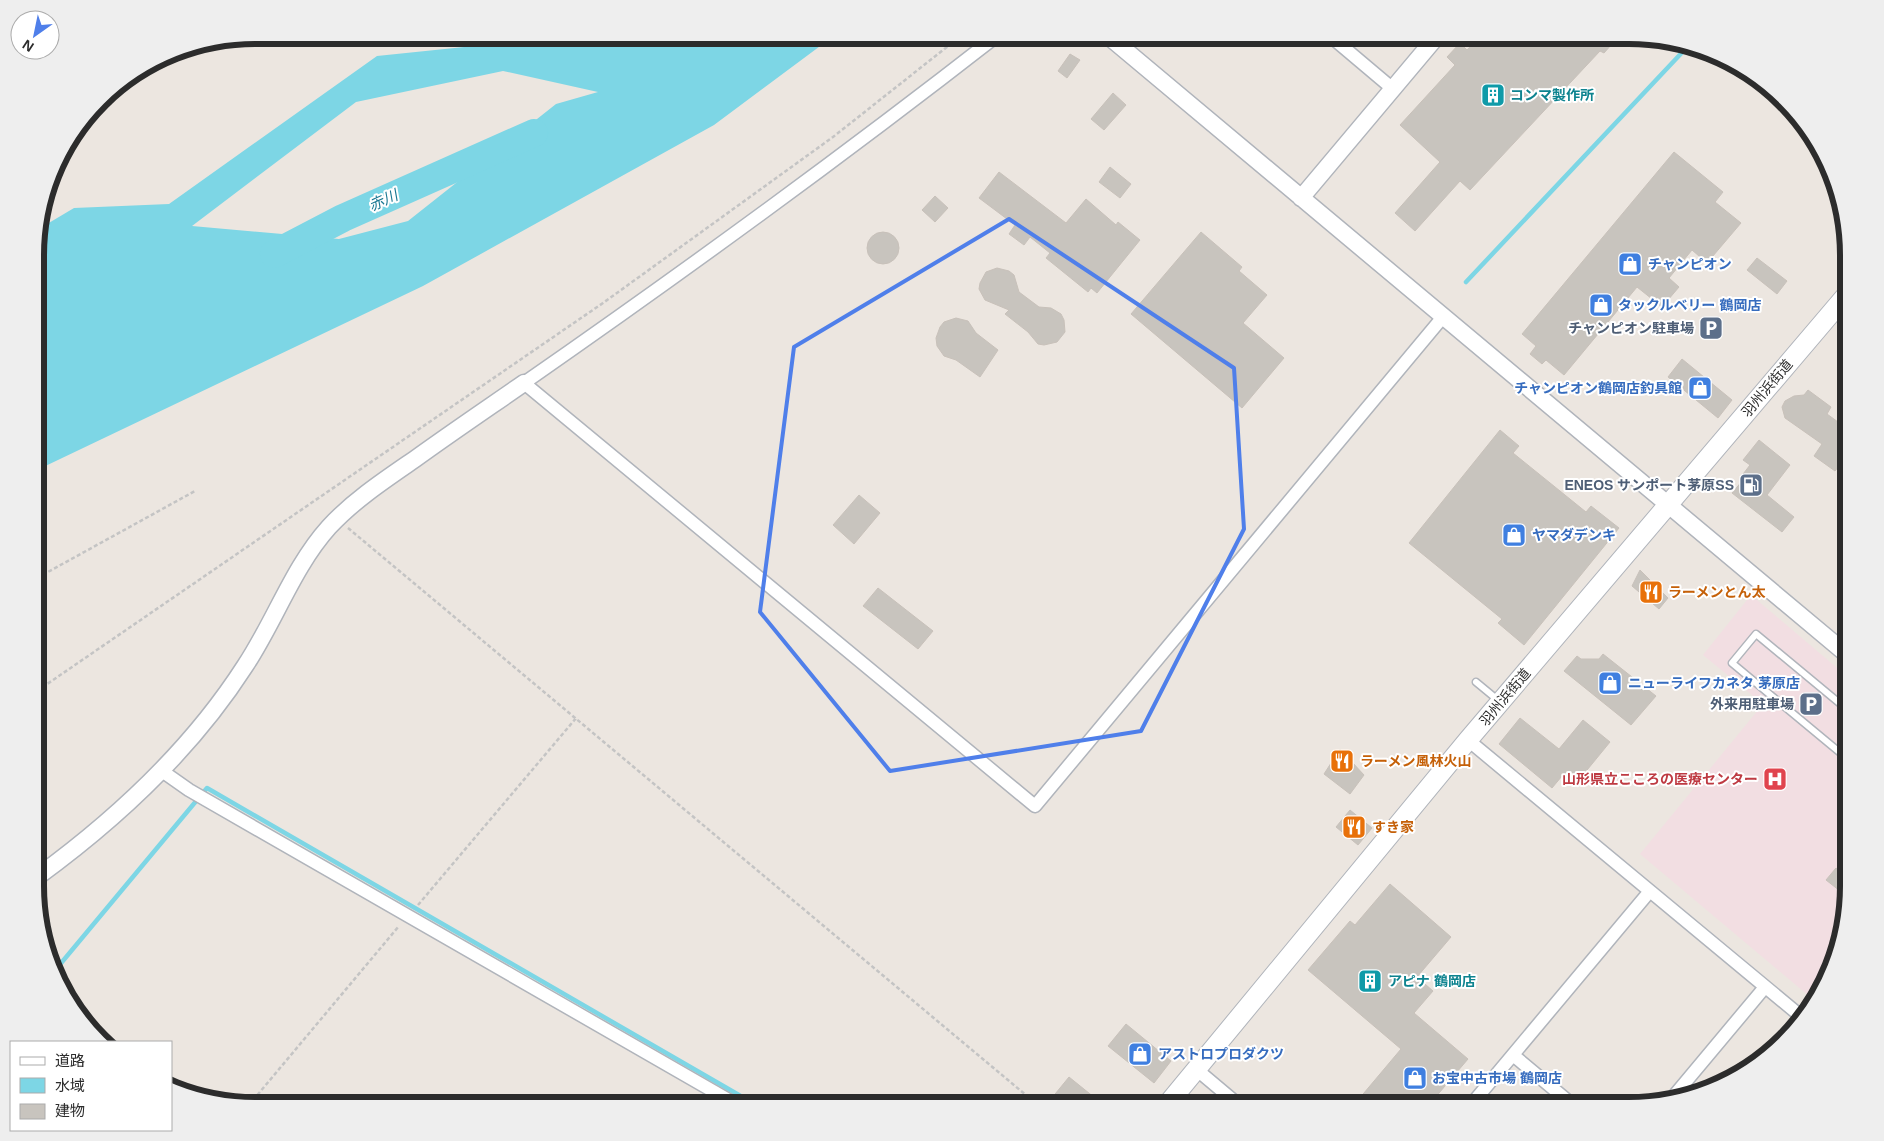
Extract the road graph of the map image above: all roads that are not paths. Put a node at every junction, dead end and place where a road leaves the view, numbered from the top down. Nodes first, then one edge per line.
1 (986, 44) edge
2 (1118, 44) edge
3 (1340, 44) edge
4 (1430, 44) edge
5 (1393, 89) junction
6 (1301, 198) junction
7 (1840, 302) edge
8 (1442, 318) junction
9 (524, 383) junction
10 (1668, 506) junction
11 (1840, 649) edge
12 (1476, 682) dead end
13 (1500, 702) junction
14 (1840, 704) edge
15 (1468, 740) junction
16 (1840, 753) edge
17 (162, 772) junction
18 (44, 871) edge
19 (1650, 892) junction
20 (1765, 987) junction
21 (1798, 1014) edge
22 (1513, 1055) junction
23 (1196, 1069) junction
24 (1678, 1091) edge
25 (723, 1097) edge
26 (1173, 1097) edge
27 (1229, 1097) edge
28 (1478, 1097) edge
29 (1563, 1097) edge

1 - 9 street
2 - 6 street
3 - 5 street
4 - 5 street
5 - 6 street
6 - 8 street
7 - 10 main road, 羽州浜街道
8 - 9 street
8 - 10 street
9 - 17 street
10 - 11 street
10 - 13 main road, 羽州浜街道
12 - 13 lane
13 - 15 main road, 羽州浜街道
14 - 16 lane
15 - 19 street
15 - 23 main road, 羽州浜街道
17 - 18 street
17 - 25 street
19 - 20 street
19 - 22 street
20 - 21 street
20 - 24 street
22 - 28 street
22 - 29 street
23 - 26 main road, 羽州浜街道
23 - 27 street

